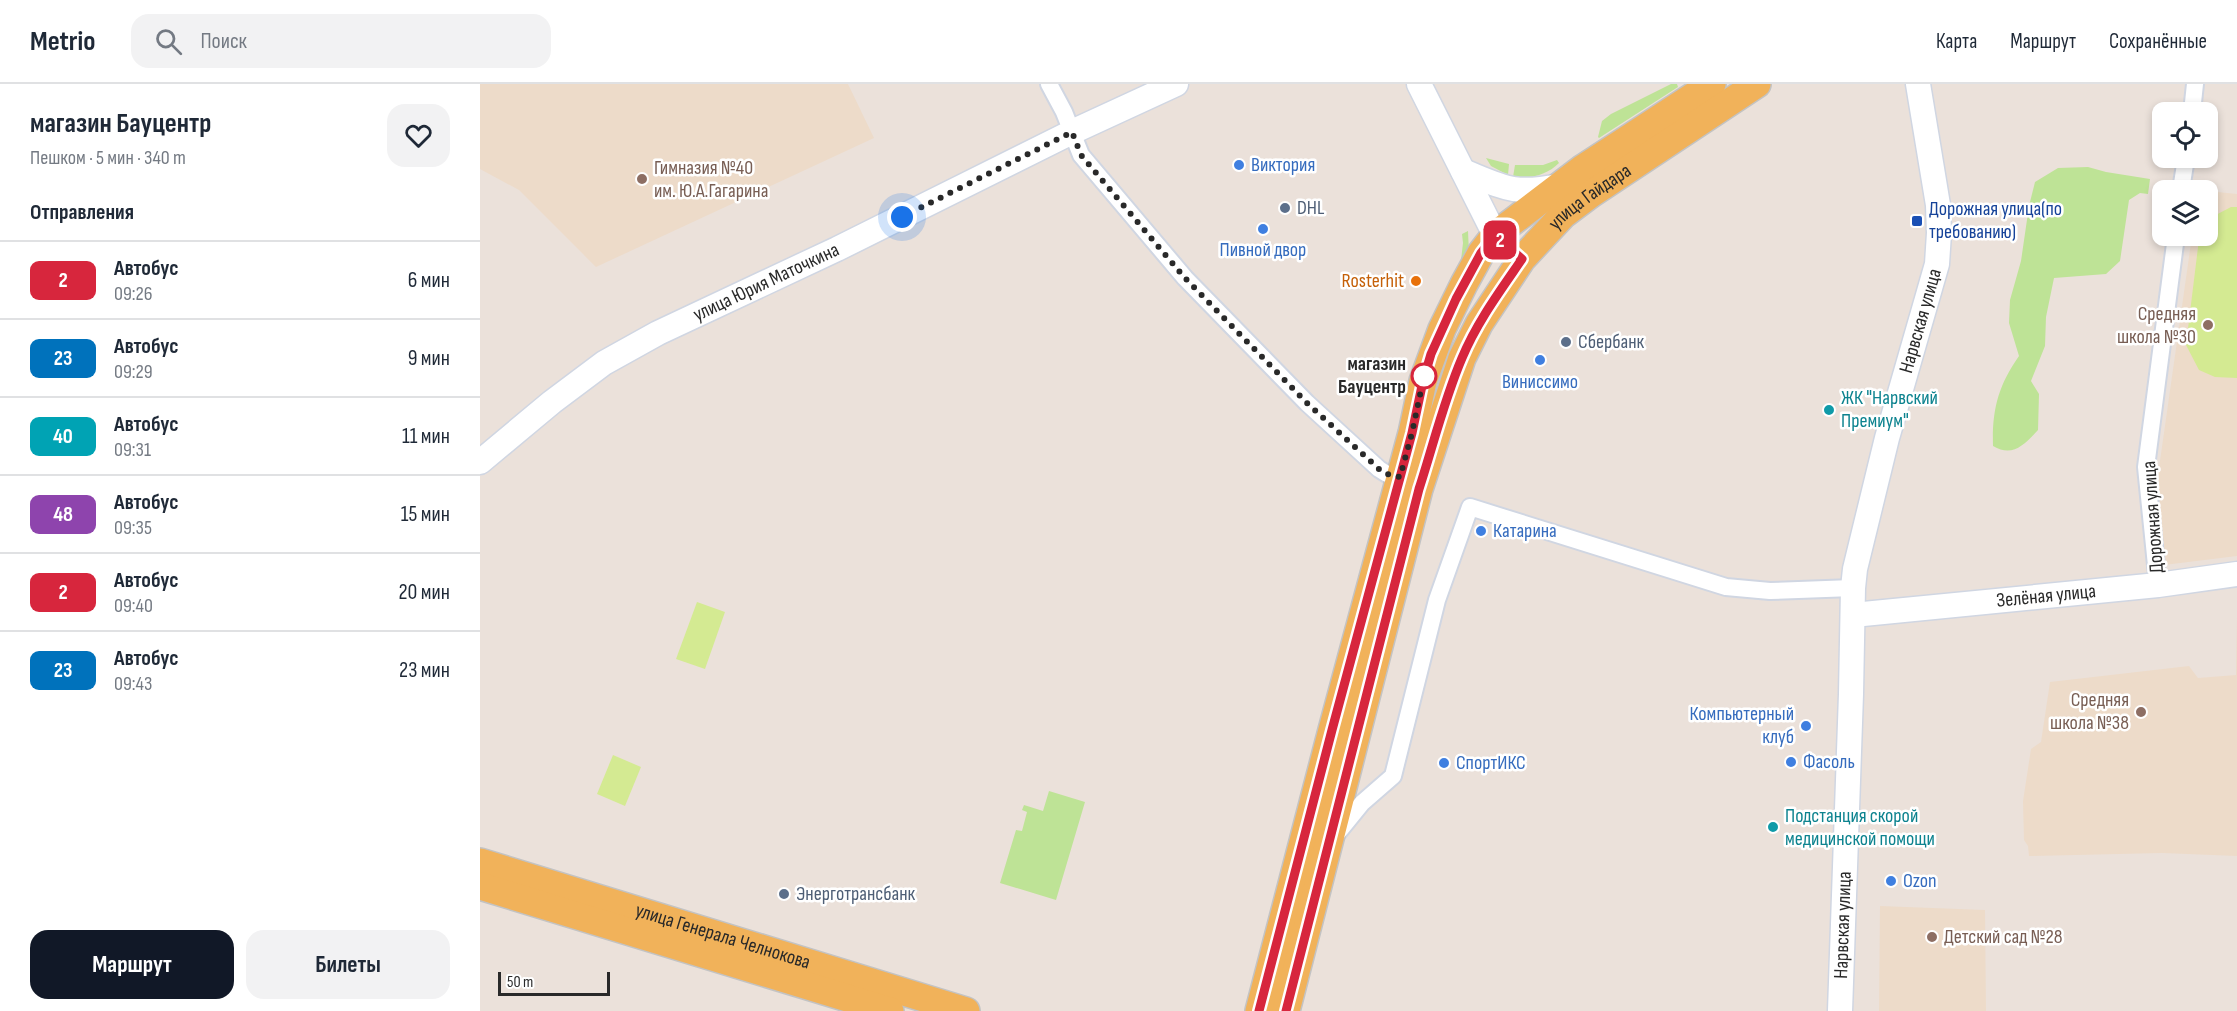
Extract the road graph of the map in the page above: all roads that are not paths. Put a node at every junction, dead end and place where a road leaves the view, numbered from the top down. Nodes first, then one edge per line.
1 (1048, 84) edge
2 (1176, 84) edge
3 (1419, 84) edge
4 (1712, 84) edge
5 (1757, 84) edge
6 (1918, 84) edge
7 (2196, 84) edge
8 (2193, 102) edge
9 (1072, 132) junction
10 (1463, 171) junction
11 (1559, 186) junction
12 (1495, 235) junction
13 (2175, 246) edge
14 (1522, 259) junction
15 (480, 462) edge
16 (1400, 477) junction
17 (2237, 574) edge
18 (2158, 585) junction
19 (1853, 588) junction
20 (1853, 615) junction
21 (1327, 848) junction
22 (480, 862) edge
23 (480, 886) edge
24 (580, 905) junction
25 (890, 1011) edge
26 (966, 1011) edge
27 (1259, 1011) edge
28 (1286, 1011) edge
29 (1840, 1011) edge

1 - 9 street
2 - 9 street, улица Юрия Маточкина
3 - 10 street
4 - 11 main road, улица Гайдара
5 - 14 main road, улица Гайдара
6 - 19 street, Нарвская улица
7 - 8 street
9 - 15 street, улица Юрия Маточкина
9 - 16 street
10 - 11 street
10 - 12 street
11 - 12 main road, улица Гайдара
12 - 14 main road
12 - 16 main road, улица Гайдара
13 - 18 street, Дорожная улица
14 - 21 main road, улица Гайдара
16 - 27 main road, улица Гайдара
17 - 18 street, Зелёная улица
18 - 20 street, Зелёная улица
19 - 20 street, Нарвская улица
19 - 21 street
20 - 29 street, Нарвская улица
21 - 28 main road, улица Гайдара
22 - 24 main road, улица Генерала Челнокова
23 - 24 main road, улица Генерала Челнокова
24 - 25 main road, улица Генерала Челнокова
24 - 26 main road, улица Генерала Челнокова

